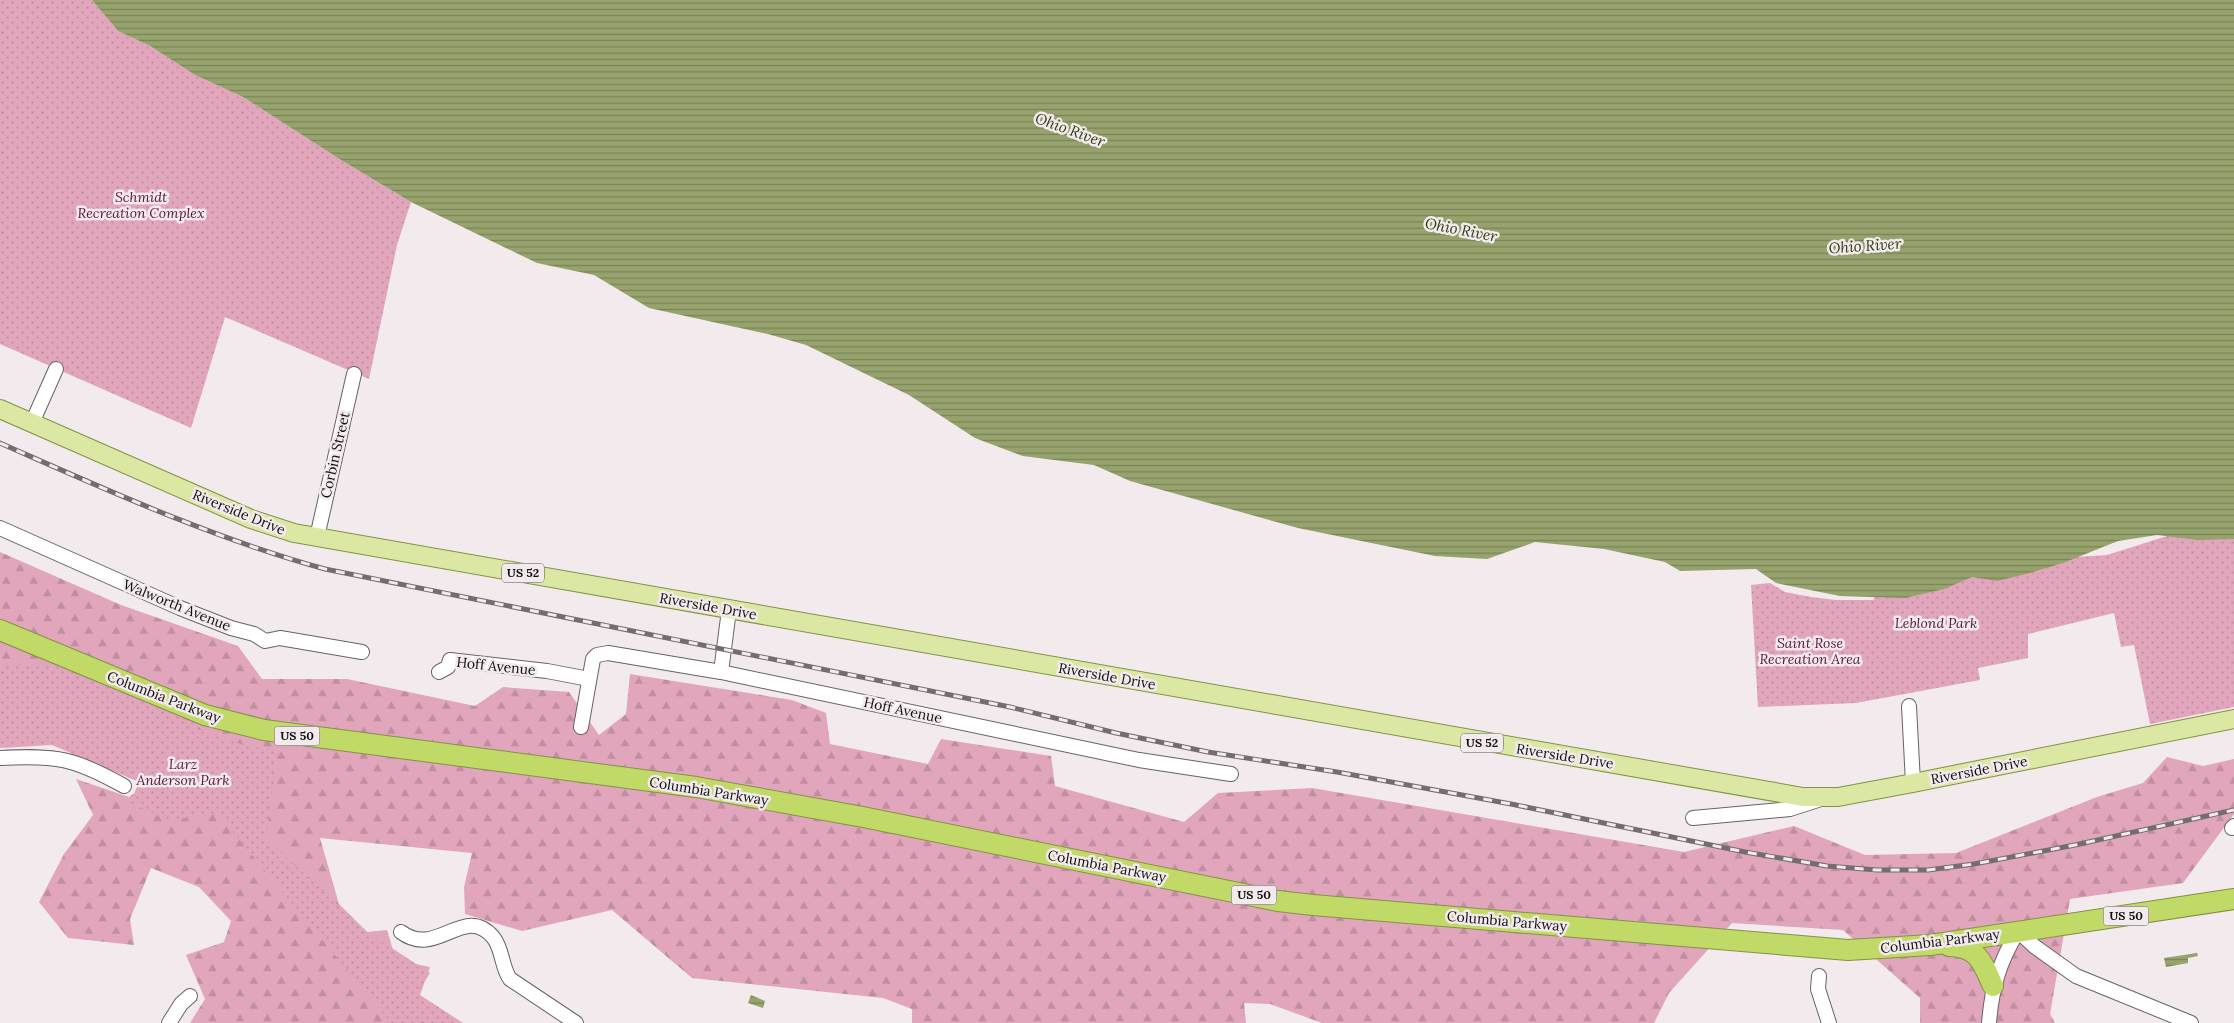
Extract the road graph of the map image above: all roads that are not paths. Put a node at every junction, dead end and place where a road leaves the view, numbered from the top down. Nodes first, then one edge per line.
1 (56, 369) dead end
2 (354, 374) dead end
3 (0, 409) edge
4 (32, 423) junction
5 (0, 528) edge
6 (317, 537) junction
7 (729, 610) junction
8 (0, 630) edge
9 (362, 652) dead end
10 (439, 672) dead end
11 (721, 672) junction
12 (589, 676) junction
13 (1908, 706) dead end
14 (2234, 719) edge
15 (581, 727) dead end
16 (0, 758) edge
17 (1231, 774) dead end
18 (1913, 784) junction
19 (124, 786) dead end
20 (1821, 799) junction
21 (1693, 818) dead end
22 (2234, 899) edge
23 (400, 932) dead end
24 (2018, 932) junction
25 (1930, 945) junction
26 (1819, 976) dead end
27 (1993, 986) junction
28 (190, 996) dead end
29 (170, 1023) edge
30 (576, 1023) edge
31 (1830, 1023) edge
32 (1989, 1023) edge
33 (2191, 1023) edge

1 - 4 street
2 - 6 street, Corbin Street
3 - 4 main road, Riverside Drive / US 52
4 - 6 main road, Riverside Drive / US 52
5 - 9 street, Walworth Avenue
6 - 7 main road, Riverside Drive / US 52
7 - 11 street
7 - 20 main road, Riverside Drive / US 52
8 - 25 highway, Columbia Parkway / US 50
10 - 12 street, Hoff Avenue
11 - 12 street, Hoff Avenue
11 - 17 street, Hoff Avenue
12 - 15 street
13 - 18 street
14 - 18 main road, Riverside Drive / US 52
16 - 19 street
18 - 20 main road, Riverside Drive / US 52
20 - 21 street
22 - 24 highway, Columbia Parkway / US 50
23 - 30 street
24 - 25 highway, Columbia Parkway / US 50
24 - 27 street
24 - 33 street
25 - 27 highway
26 - 31 street
27 - 32 street
28 - 29 street

